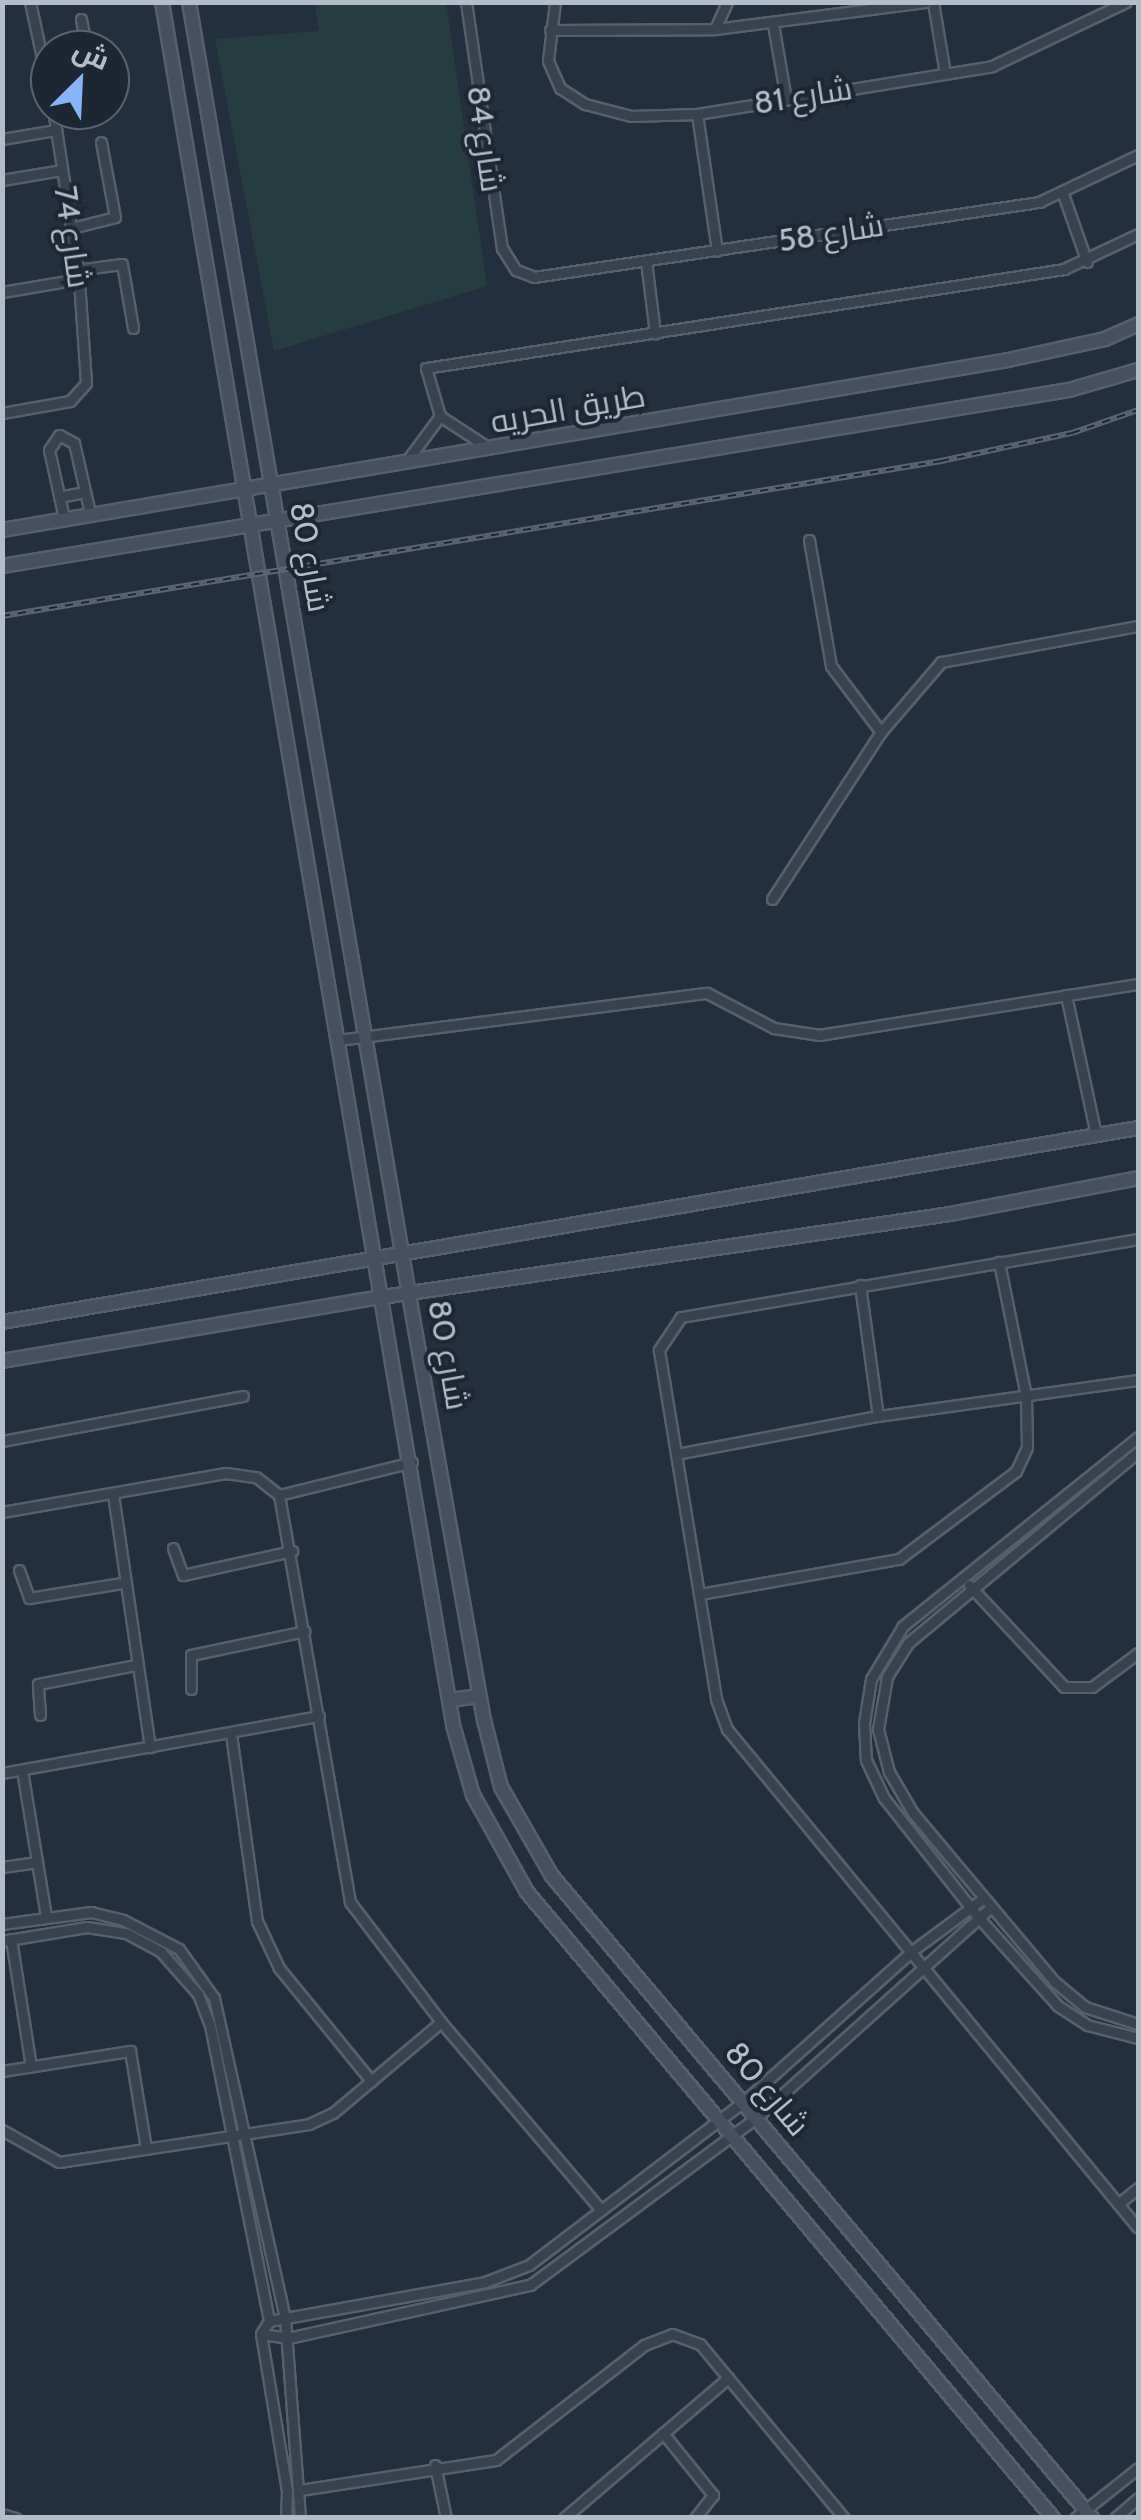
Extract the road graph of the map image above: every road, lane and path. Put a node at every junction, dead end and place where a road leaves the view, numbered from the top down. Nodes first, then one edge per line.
1 (30, 2) edge
2 (162, 2) edge
3 (189, 2) edge
4 (466, 2) edge
5 (555, 2) edge
6 (727, 2) edge
7 (925, 2) edge
8 (933, 2) edge
9 (1126, 2) edge
10 (80, 19) dead end
11 (773, 24) junction
12 (36, 30) edge
13 (82, 30) edge
14 (550, 30) junction
15 (715, 30) junction
16 (944, 74) junction
17 (786, 98) junction
18 (696, 114) junction
19 (56, 130) joint
20 (2, 139) edge
21 (101, 142) dead end
22 (1138, 157) edge
23 (62, 170) junction
24 (2, 180) edge
25 (1063, 194) junction
26 (72, 228) junction
27 (1138, 234) edge
28 (717, 251) junction
29 (646, 261) junction
30 (1087, 262) junction
31 (516, 270) joint
32 (78, 274) junction
33 (2, 292) edge
34 (1138, 324) edge
35 (133, 328) dead end
36 (655, 333) junction
37 (1138, 370) edge
38 (2, 413) edge
39 (440, 416) junction
40 (493, 450) junction
41 (405, 463) junction
42 (269, 482) junction
43 (240, 486) junction
44 (85, 492) junction
45 (59, 498) junction
46 (90, 514) junction
47 (275, 516) junction
48 (64, 518) junction
49 (247, 521) junction
50 (2, 530) edge
51 (808, 540) dead end
52 (2, 566) edge
53 (1138, 626) edge
54 (881, 732) junction
55 (772, 899) dead end
56 (349, 946) junction
57 (322, 950) junction
58 (1138, 984) edge
59 (1066, 996) junction
60 (366, 1036) junction
61 (338, 1040) junction
62 (1138, 1128) edge
63 (1096, 1135) junction
64 (1138, 1178) edge
65 (1138, 1239) edge
66 (402, 1254) junction
67 (376, 1258) junction
68 (1000, 1262) junction
69 (860, 1285) junction
70 (409, 1294) junction
71 (382, 1297) junction
72 (2, 1322) edge
73 (2, 1361) edge
74 (1138, 1380) edge
75 (244, 1396) dead end
76 (1026, 1396) junction
77 (878, 1416) junction
78 (1138, 1437) edge
79 (2, 1441) edge
80 (1138, 1452) edge
81 (676, 1454) junction
82 (412, 1462) junction
83 (113, 1494) junction
84 (279, 1496) junction
85 (2, 1512) edge
86 (174, 1548) dead end
87 (292, 1551) junction
88 (19, 1570) dead end
89 (961, 1576) junction
90 (122, 1583) junction
91 (971, 1587) junction
92 (700, 1594) junction
93 (305, 1631) junction
94 (1138, 1652) edge
95 (136, 1665) junction
96 (191, 1688) dead end
97 (480, 1696) junction
98 (450, 1700) junction
99 (40, 1715) dead end
100 (319, 1716) junction
101 (231, 1734) junction
102 (150, 1747) junction
103 (22, 1770) junction
104 (2, 1773) edge
105 (36, 1862) junction
106 (2, 1867) edge
107 (987, 1902) junction
108 (975, 1913) junction
109 (46, 1916) junction
110 (2, 1924) edge
111 (7, 1940) edge
112 (912, 1952) junction
113 (922, 1966) junction
114 (441, 2022) junction
115 (1138, 2024) edge
116 (1138, 2038) edge
117 (31, 2066) junction
118 (2, 2071) edge
119 (371, 2081) junction
120 (742, 2103) junction
121 (756, 2118) junction
122 (718, 2122) junction
123 (2, 2130) edge
124 (242, 2135) junction
125 (230, 2138) junction
126 (729, 2138) junction
127 (146, 2149) junction
128 (1138, 2188) edge
129 (1118, 2204) junction
130 (601, 2210) junction
131 (1138, 2228) edge
132 (285, 2318) junction
133 (268, 2321) junction
134 (260, 2334) junction
135 (288, 2338) junction
136 (728, 2378) junction
137 (663, 2433) junction
138 (435, 2465) junction
139 (1138, 2468) edge
140 (302, 2489) junction
141 (287, 2492) junction
142 (1138, 2498) edge
143 (836, 2508) junction
144 (2, 2514) edge
145 (1084, 2515) edge
146 (16, 2518) edge
147 (286, 2518) edge
148 (300, 2518) edge
149 (446, 2518) edge
150 (564, 2518) edge
151 (695, 2518) edge
152 (825, 2518) edge
153 (844, 2518) edge
154 (1053, 2518) edge
155 (1115, 2518) edge

1 - 12 street
2 - 43 street, شارع 80
3 - 42 street, شارع 80
4 - 31 street, شارع 84
5 - 14 street, شارع 81
6 - 15 street
7 - 11 street
8 - 16 street
9 - 16 street, شارع 81
10 - 13 street
11 - 15 street
11 - 17 street
14 - 15 street
14 - 18 street, شارع 81
16 - 17 street, شارع 81
17 - 18 street, شارع 81
18 - 28 street
19 - 20 street
19 - 23 street, شارع 74
21 - 26 street
22 - 25 street, شارع 58
23 - 24 street
23 - 26 street, شارع 74
25 - 28 street, شارع 58
25 - 30 street
26 - 32 street, شارع 74
27 - 30 street
28 - 29 street, شارع 58
29 - 31 street, شارع 58
29 - 36 street
30 - 36 street
32 - 33 street
32 - 35 street
32 - 38 street, شارع 74
34 - 40 street, طريق الحريه
36 - 39 street
37 - 47 street, طريق الحريه
39 - 40 street
39 - 41 street
40 - 41 street, طريق الحريه
41 - 42 street, طريق الحريه
42 - 43 street, طريق الحريه
42 - 47 street, شارع 80
43 - 46 street, طريق الحريه
43 - 49 street, شارع 80
44 - 45 street
44 - 45 street
44 - 46 street
45 - 48 street
46 - 48 street, طريق الحريه
47 - 49 street, طريق الحريه
47 - 56 street, شارع 80
48 - 50 street, طريق الحريه
49 - 52 street, طريق الحريه
49 - 57 street, شارع 80
51 - 54 street
53 - 54 street
54 - 55 street
56 - 57 street
56 - 60 street, شارع 80
57 - 61 street, شارع 80
58 - 59 street
59 - 60 street
59 - 63 street
60 - 61 street
60 - 66 street, شارع 80
61 - 67 street, شارع 80
62 - 63 street
63 - 66 street
64 - 70 street
65 - 68 street
66 - 67 street
66 - 70 street, شارع 80
67 - 71 street, شارع 80
67 - 72 street
68 - 69 street
68 - 76 street
69 - 77 street
69 - 81 street
70 - 71 street
70 - 97 street, شارع 80
71 - 73 street
71 - 82 street, شارع 80
74 - 76 street
75 - 79 street
76 - 77 street
76 - 92 street
77 - 81 street
78 - 89 street
80 - 91 street
81 - 92 street
82 - 84 street
82 - 98 street, شارع 80
83 - 84 street
83 - 85 street
83 - 90 street
84 - 87 street
86 - 87 street
87 - 93 street
88 - 90 street
89 - 91 street
89 - 108 street
90 - 95 street
91 - 94 street
91 - 107 street
92 - 112 street
93 - 96 street
93 - 100 street
95 - 99 street
95 - 102 street
97 - 98 street
97 - 120 street, شارع 80
98 - 122 street, شارع 80
100 - 101 street
100 - 114 street
101 - 102 street
101 - 119 street
102 - 103 street
103 - 104 street
103 - 105 street
105 - 106 street
105 - 109 street
107 - 108 street
107 - 115 street
108 - 112 street
108 - 113 street
108 - 116 street
109 - 110 street
109 - 124 street
111 - 117 street
111 - 125 street
112 - 113 street
112 - 120 street
113 - 121 street
113 - 129 street
114 - 119 street
114 - 130 street
117 - 118 street
117 - 127 street
119 - 124 street
120 - 121 street, شارع 80
120 - 122 street
121 - 126 street
121 - 145 street, شارع 80
122 - 126 street, شارع 80
122 - 130 street
123 - 127 street
124 - 125 street
124 - 132 street
125 - 127 street
125 - 133 street
126 - 135 street
126 - 154 street, شارع 80
128 - 129 street
129 - 131 street
130 - 132 street
132 - 133 street
132 - 135 street
133 - 134 street
134 - 135 street
134 - 141 street
135 - 140 street
136 - 137 street
136 - 138 street
136 - 143 street
137 - 150 street
137 - 151 street
138 - 140 street
138 - 149 street
139 - 145 street
140 - 141 street
140 - 148 street
141 - 147 street
142 - 155 street
143 - 152 street
143 - 153 street
144 - 146 street

